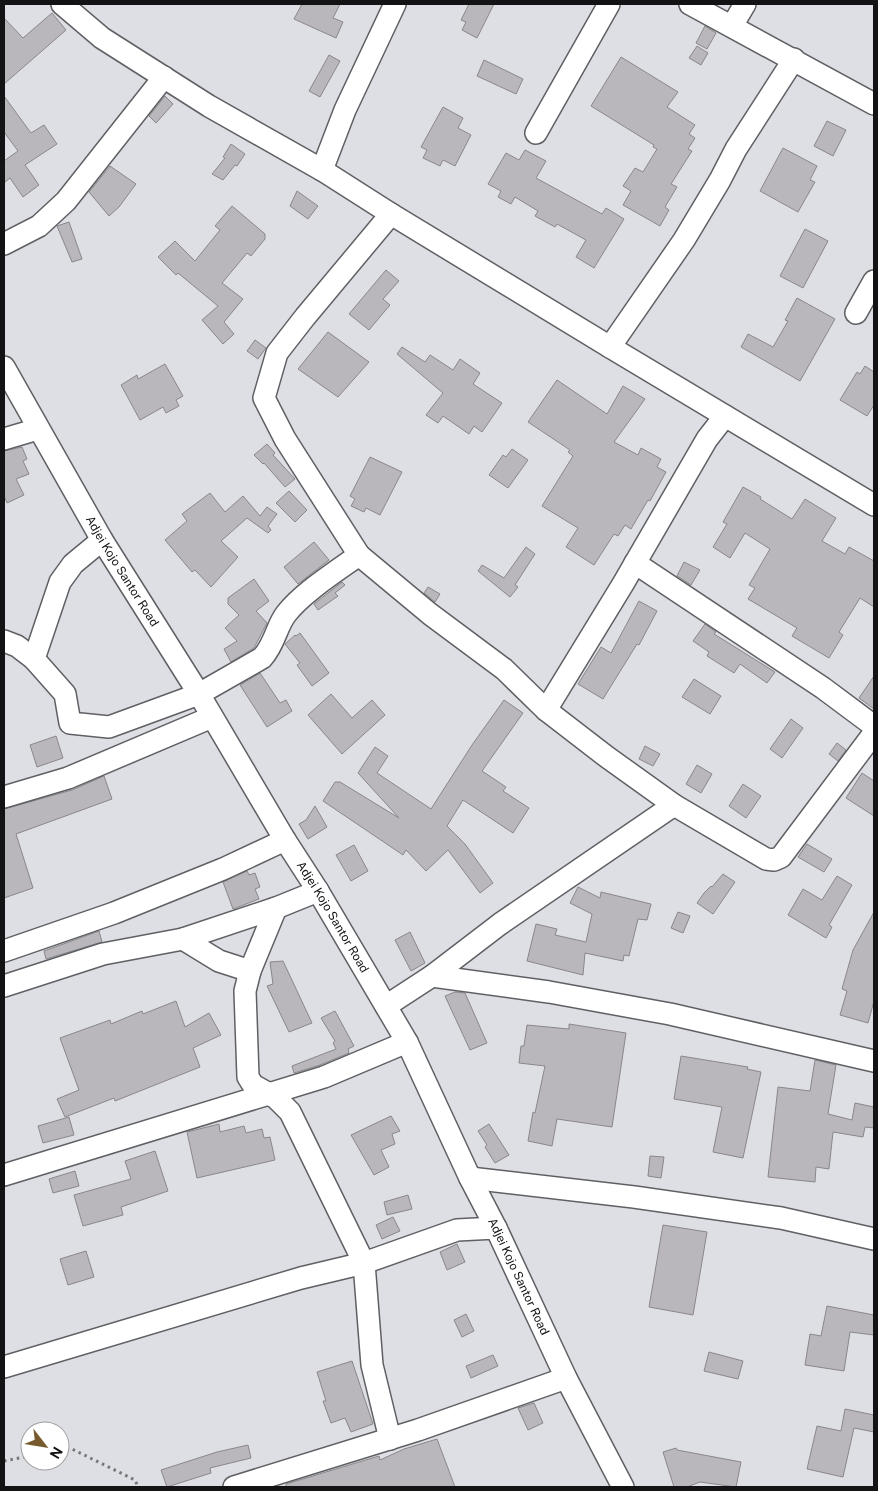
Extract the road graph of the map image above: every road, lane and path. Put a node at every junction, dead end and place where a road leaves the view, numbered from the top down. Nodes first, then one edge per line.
1 (62, 4) edge
2 (395, 4) edge
3 (609, 4) edge
4 (690, 4) edge
5 (745, 4) edge
6 (732, 26) junction
7 (794, 59) junction
8 (164, 77) junction
9 (874, 104) edge
10 (536, 132) dead end
11 (322, 170) junction
12 (391, 214) junction
13 (4, 244) edge
14 (874, 280) edge
15 (856, 314) dead end
16 (610, 347) junction
17 (4, 367) edge
18 (726, 416) junction
19 (38, 429) junction
20 (4, 439) edge
21 (874, 505) edge
22 (102, 540) junction
23 (359, 555) junction
24 (635, 563) junction
25 (4, 641) edge
26 (34, 660) junction
27 (199, 694) junction
28 (546, 710) junction
29 (212, 717) junction
30 (874, 726) edge
31 (874, 733) edge
32 (4, 797) edge
33 (674, 805) junction
34 (285, 840) junction
35 (318, 891) junction
36 (276, 908) junction
37 (183, 939) junction
38 (4, 950) edge
39 (250, 971) junction
40 (432, 976) junction
41 (4, 986) edge
42 (386, 1006) junction
43 (407, 1042) junction
44 (874, 1061) edge
45 (269, 1094) junction
46 (4, 1175) edge
47 (470, 1178) junction
48 (496, 1228) junction
49 (874, 1239) edge
50 (364, 1262) junction
51 (4, 1367) edge
52 (566, 1378) junction
53 (390, 1439) junction
54 (70, 1449) edge
55 (20, 1458) edge
56 (4, 1461) edge
57 (138, 1487) edge
58 (234, 1487) edge
59 (623, 1487) edge

1 - 8 street
2 - 11 street
3 - 10 street
4 - 6 street
5 - 6 street
6 - 7 street
7 - 9 street
7 - 16 street
8 - 11 street
8 - 13 street
11 - 12 street
12 - 16 street
12 - 23 street
14 - 15 street
16 - 18 street
17 - 19 street, Adjei Kojo Santor Road
18 - 21 street
18 - 24 street
19 - 20 street
19 - 22 street, Adjei Kojo Santor Road
22 - 26 street
22 - 27 street, Adjei Kojo Santor Road
23 - 27 street
23 - 28 street
24 - 28 street
24 - 30 street
25 - 26 street
26 - 27 street
27 - 29 street, Adjei Kojo Santor Road
28 - 33 street
29 - 32 street
29 - 34 street, Adjei Kojo Santor Road
31 - 33 street
33 - 40 street
34 - 35 street, Adjei Kojo Santor Road
34 - 38 street
35 - 36 street
35 - 42 street, Adjei Kojo Santor Road
36 - 37 street
36 - 39 street
37 - 39 street
37 - 41 street
39 - 45 street
40 - 42 street
40 - 44 street
42 - 43 street, Adjei Kojo Santor Road
43 - 45 street
43 - 47 street, Adjei Kojo Santor Road
45 - 46 street
45 - 50 street
47 - 48 street, Adjei Kojo Santor Road
47 - 49 street
48 - 50 street
48 - 52 street, Adjei Kojo Santor Road
50 - 51 street
50 - 53 street
52 - 53 street
52 - 59 street, Adjei Kojo Santor Road
53 - 58 street
54 - 57 path
55 - 56 path

